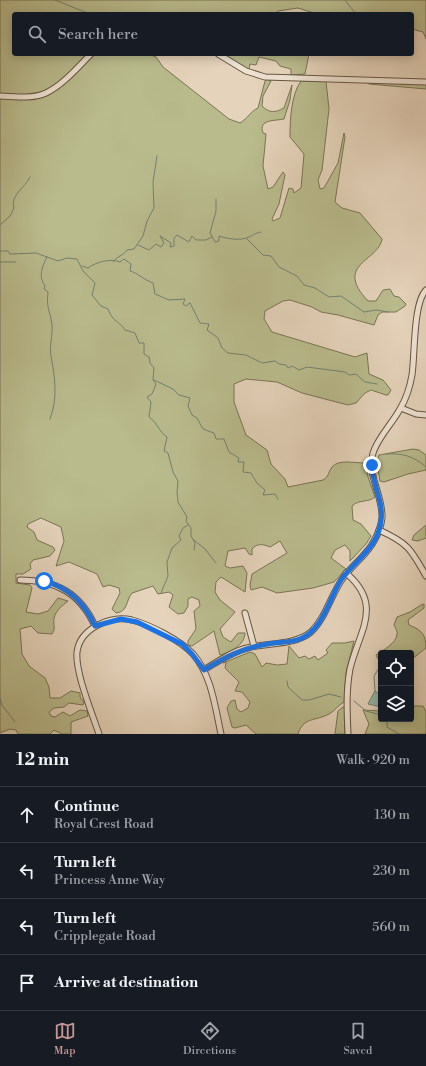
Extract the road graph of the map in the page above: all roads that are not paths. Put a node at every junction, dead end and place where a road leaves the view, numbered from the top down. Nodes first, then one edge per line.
1 (89, 56) edge
2 (221, 56) edge
3 (426, 82) edge
4 (0, 96) edge
5 (426, 290) edge
6 (401, 408) junction
7 (426, 415) edge
8 (379, 530) junction
9 (346, 573) junction
10 (426, 576) edge
11 (20, 580) dead end
12 (245, 613) dead end
13 (95, 626) junction
14 (254, 646) junction
15 (204, 670) junction
16 (99, 734) edge
17 (221, 734) edge
18 (348, 734) edge

1 - 4 street
2 - 3 street
5 - 6 street
6 - 7 street
6 - 8 street
8 - 9 street
8 - 10 street
9 - 14 street
9 - 18 street
11 - 13 street
12 - 14 street
13 - 15 street
13 - 16 street
14 - 15 street
15 - 17 street

